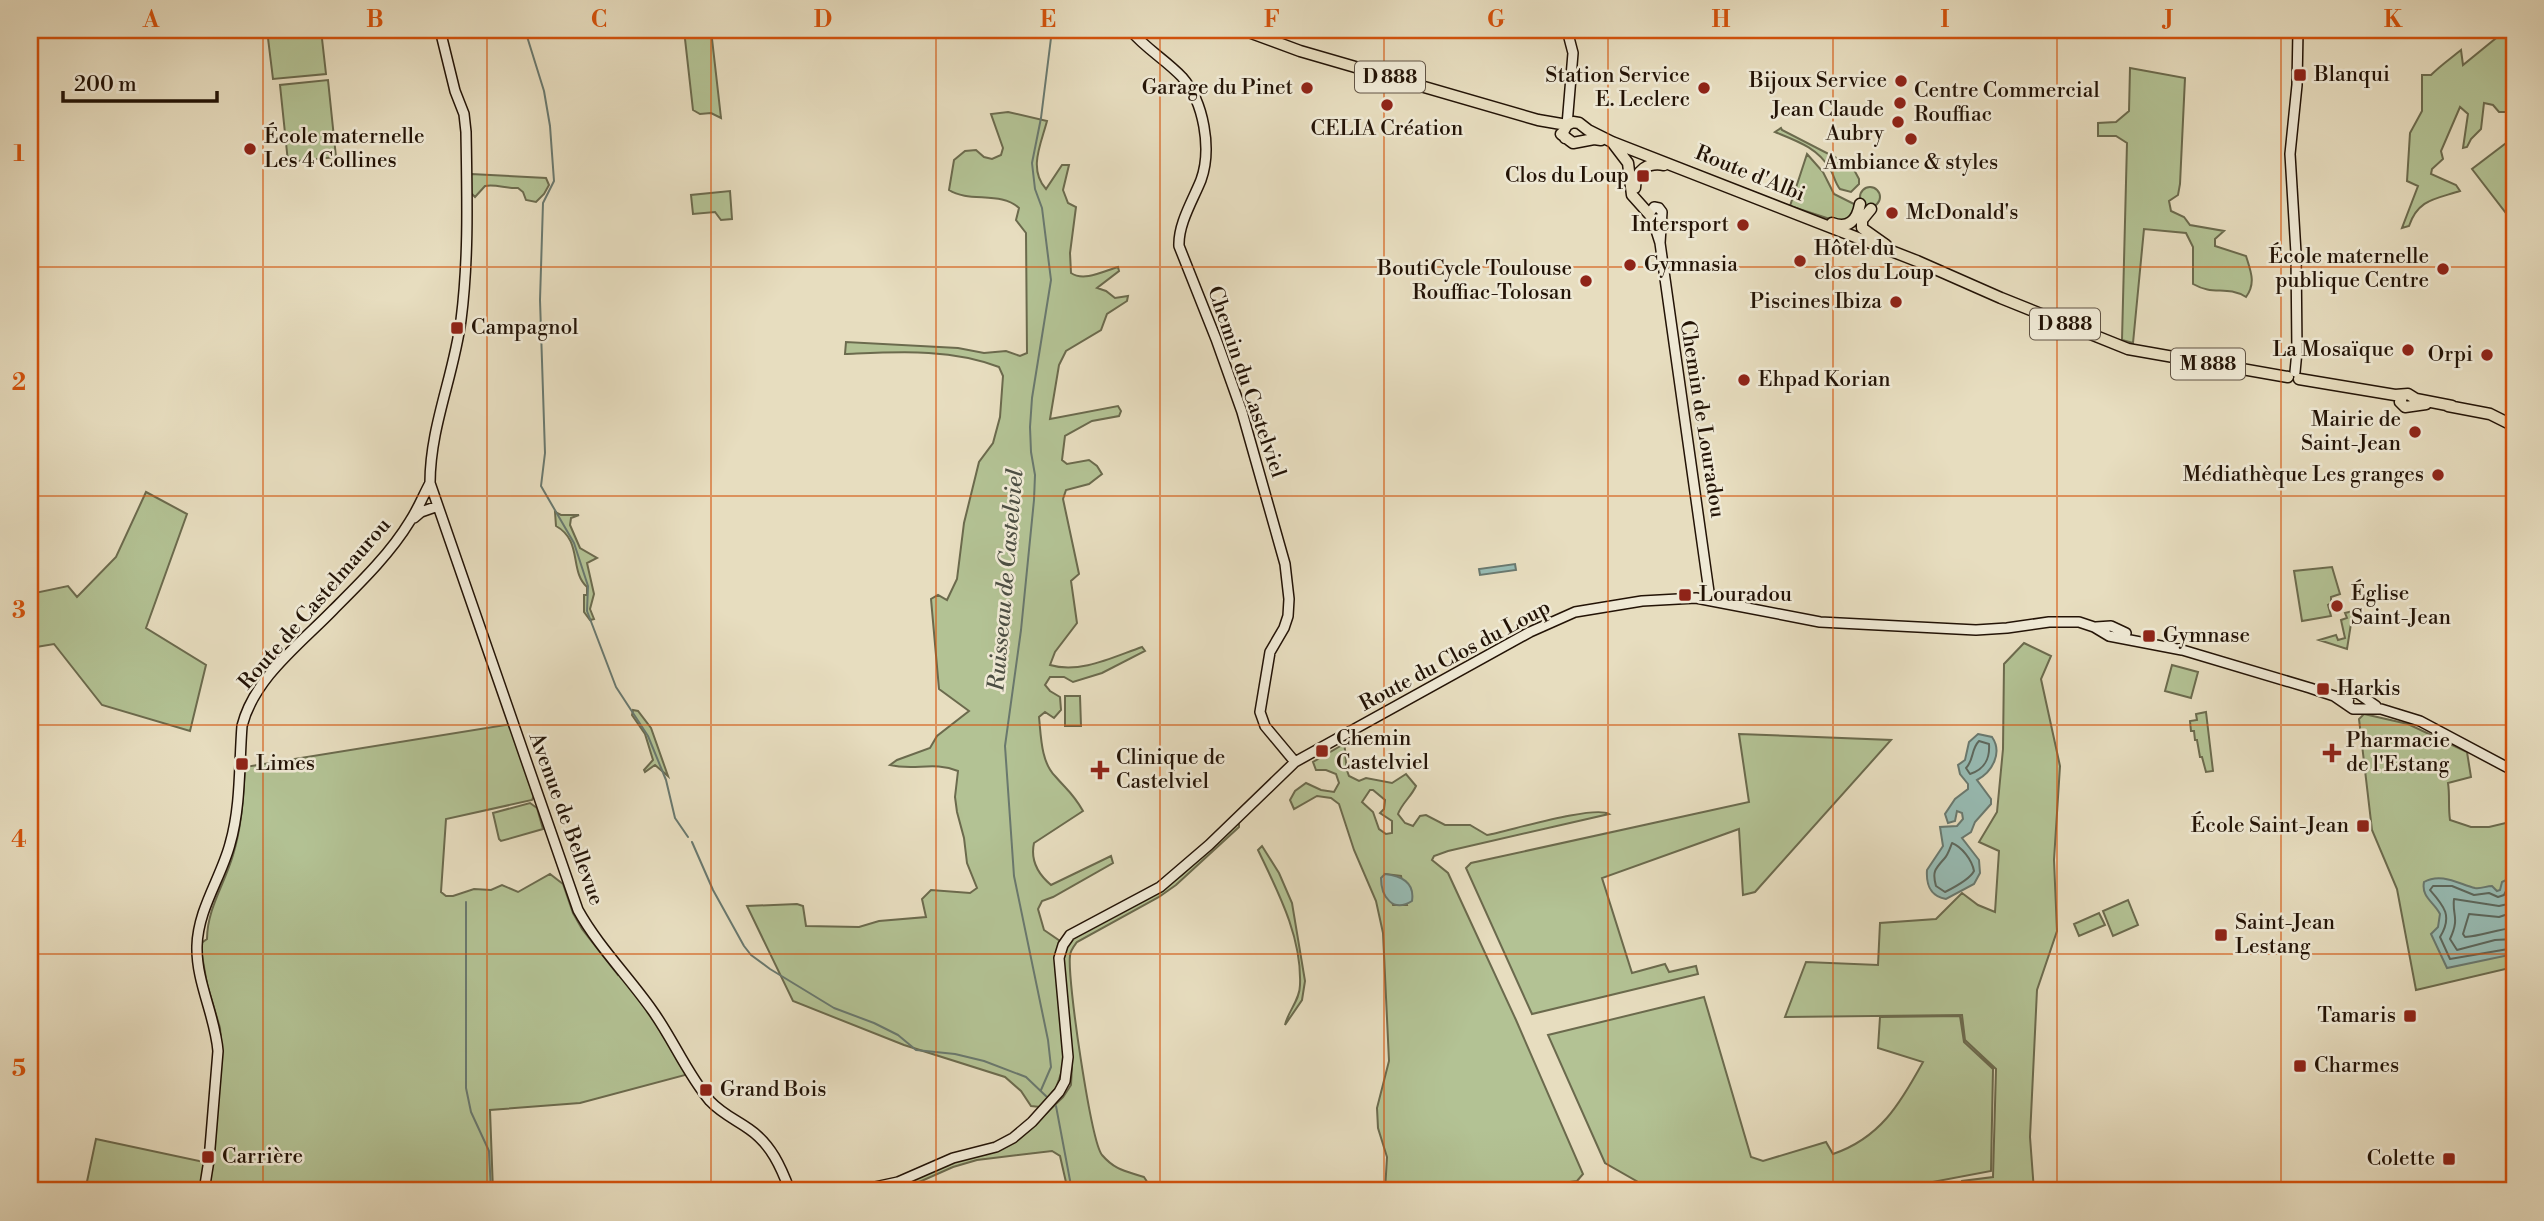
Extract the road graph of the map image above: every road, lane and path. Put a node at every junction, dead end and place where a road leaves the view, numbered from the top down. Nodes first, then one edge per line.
1 (440, 30) edge
2 (1130, 30) edge
3 (1242, 30) edge
4 (1567, 30) edge
5 (2298, 30) edge
6 (1570, 106) junction
7 (1538, 120) junction
8 (1567, 125) junction
9 (1581, 125) junction
10 (1565, 138) junction
11 (1582, 140) junction
12 (1612, 142) junction
13 (1674, 164) junction
14 (1765, 201) junction
15 (1860, 204) dead end
16 (1871, 209) dead end
17 (1654, 216) junction
18 (1872, 245) junction
19 (1907, 258) junction
20 (2001, 298) junction
21 (2128, 349) joint
22 (2294, 376) junction
23 (2336, 386) junction
24 (2407, 400) junction
25 (2514, 426) edge
26 (430, 483) junction
27 (421, 501) junction
28 (433, 508) junction
29 (410, 522) junction
30 (1710, 600) junction
31 (2348, 700) junction
32 (2361, 704) junction
33 (1295, 762) junction
34 (2514, 771) edge
35 (204, 1191) edge
36 (790, 1191) edge
37 (856, 1191) edge

1 - 26 street
2 - 33 street, Chemin du Castelviel
3 - 7 main road, D 888
4 - 6 street
5 - 22 street
6 - 8 street
6 - 9 street
7 - 8 main road, D 888
7 - 10 main road, D 888
8 - 9 main road
8 - 10 main road
9 - 11 main road
9 - 12 main road, Route d'Albi / D 888
10 - 11 main road
11 - 12 main road, Route d'Albi / D 888
12 - 13 main road, Route d'Albi / D 888
12 - 17 main road
13 - 14 main road, Route d'Albi / D 888
13 - 17 main road
14 - 15 main road
14 - 18 main road, Route d'Albi / D 888
16 - 19 main road
17 - 30 street, Chemin de Louradou
18 - 19 main road, Route d'Albi / D 888
18 - 20 main road, Route d'Albi / D 888
19 - 20 main road, Route d'Albi / D 888
20 - 21 main road, Route d'Albi / D 888
21 - 22 main road, Route d'Albi / M 888
22 - 23 main road, Route d'Albi / M 888
23 - 24 main road, Route d'Albi / M 888
23 - 24 main road, Route d'Albi / M 888
24 - 25 main road, Route d'Albi / M 888
26 - 27 street, Route de Castelmaurou
26 - 28 street, Avenue de Bellevue
27 - 28 street
27 - 29 street, Route de Castelmaurou
28 - 29 street, Route de Castelmaurou
28 - 36 street, Avenue de Bellevue
29 - 35 street, Route de Castelmaurou
30 - 31 street, Route du Clos du Loup
30 - 33 street, Route du Clos du Loup
31 - 32 street
31 - 32 street
32 - 34 street
33 - 37 street, Route du Clos du Loup

